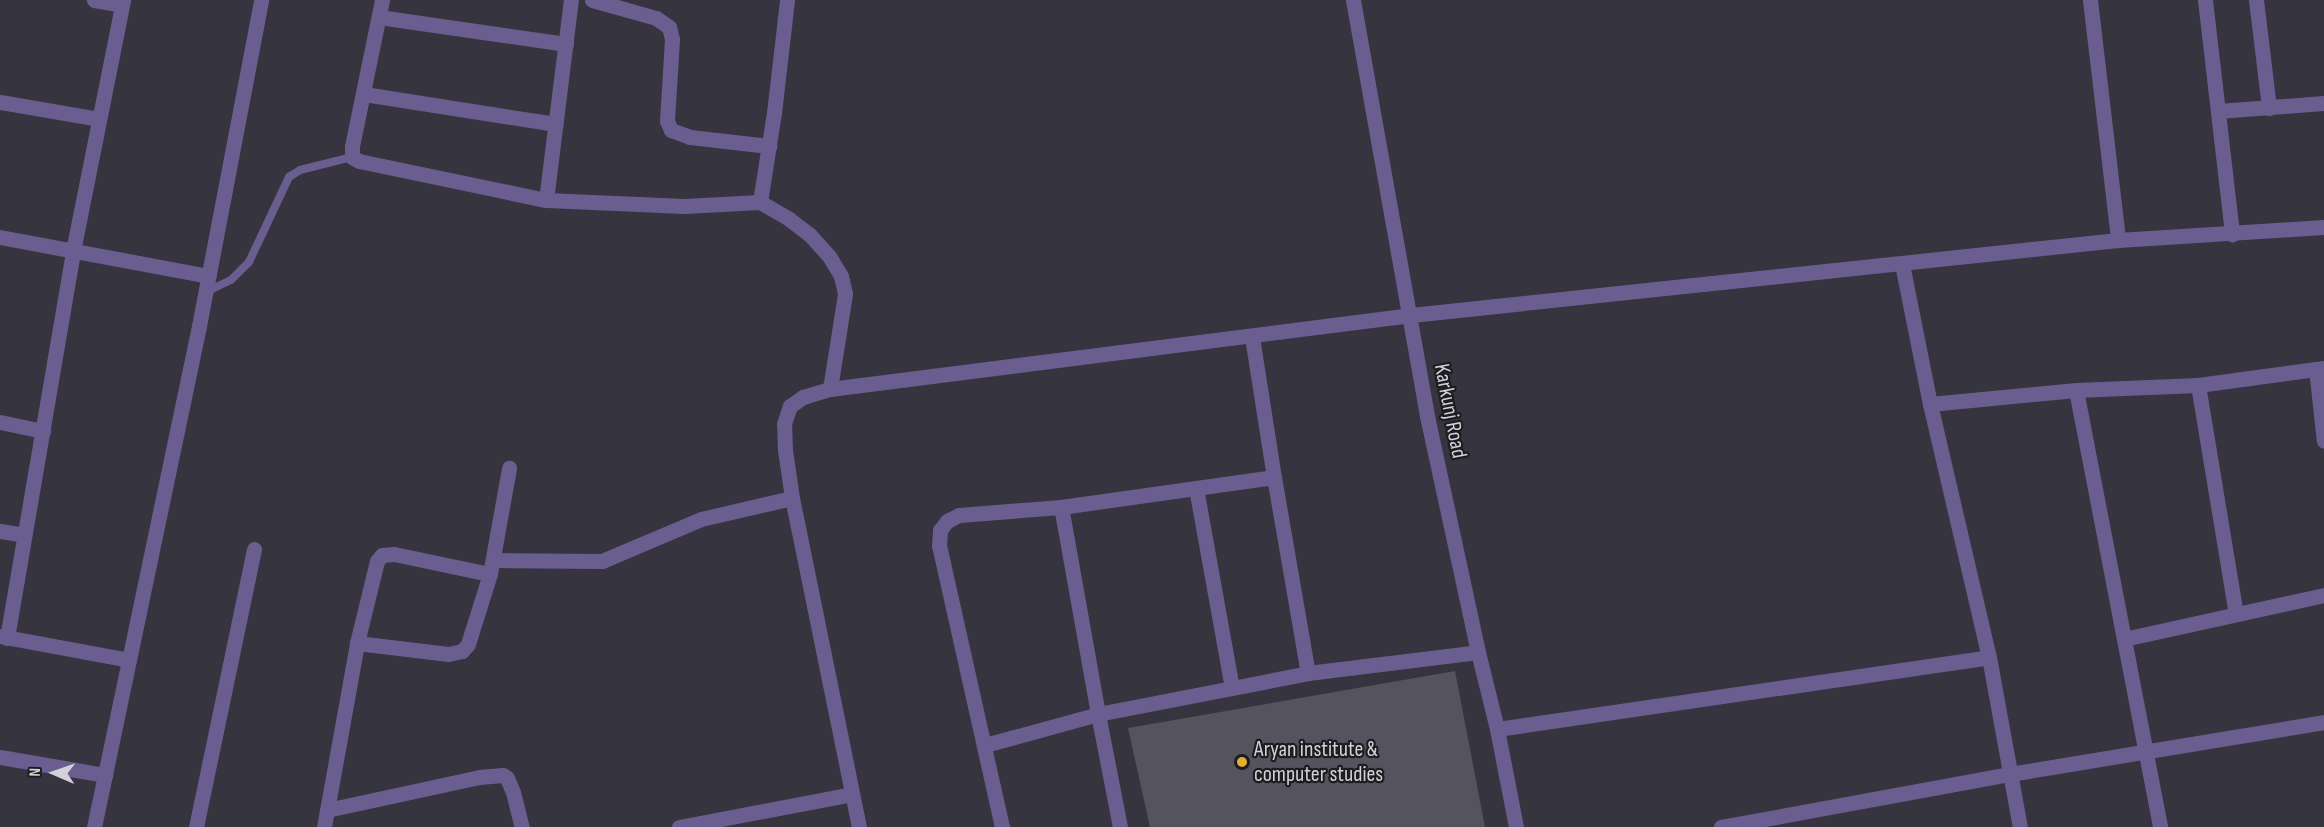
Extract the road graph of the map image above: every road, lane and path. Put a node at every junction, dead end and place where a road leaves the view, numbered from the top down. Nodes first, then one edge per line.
1 (94, 0) edge
2 (261, 0) edge
3 (382, 0) edge
4 (571, 0) edge
5 (592, 0) edge
6 (787, 0) edge
7 (1353, 0) edge
8 (2090, 0) edge
9 (2205, 0) edge
10 (2256, 0) edge
11 (122, 3) edge
12 (379, 17) junction
13 (566, 44) junction
14 (364, 94) junction
15 (0, 102) edge
16 (2324, 103) edge
17 (2269, 108) junction
18 (2218, 111) junction
19 (99, 120) junction
20 (556, 124) junction
21 (769, 147) junction
22 (352, 157) junction
23 (546, 200) junction
24 (759, 201) junction
25 (2324, 227) edge
26 (2232, 234) junction
27 (0, 237) edge
28 (2118, 240) junction
29 (73, 251) junction
30 (1902, 264) junction
31 (208, 276) junction
32 (205, 293) junction
33 (1411, 315) junction
34 (1252, 338) junction
35 (2320, 369) edge
36 (2198, 386) junction
37 (830, 389) junction
38 (2076, 390) junction
39 (1930, 404) junction
40 (0, 422) edge
41 (43, 431) junction
42 (2324, 441) edge
43 (509, 468) dead end
44 (1274, 477) junction
45 (1196, 488) junction
46 (792, 498) junction
47 (1061, 507) junction
48 (0, 531) edge
49 (24, 535) junction
50 (254, 549) dead end
51 (492, 567) junction
52 (2324, 595) edge
53 (2235, 614) junction
54 (3, 637) edge
55 (2124, 639) junction
56 (357, 643) junction
57 (1478, 652) junction
58 (1989, 657) junction
59 (129, 660) junction
60 (1308, 673) junction
61 (1232, 688) junction
62 (1098, 714) junction
63 (2324, 722) edge
64 (1497, 729) junction
65 (985, 745) junction
66 (2147, 753) junction
67 (0, 757) edge
68 (2010, 774) junction
69 (105, 775) junction
70 (852, 794) junction
71 (327, 810) junction
72 (728, 823) edge
73 (94, 827) edge
74 (196, 827) edge
75 (324, 827) edge
76 (522, 827) edge
77 (679, 827) edge
78 (859, 827) edge
79 (1002, 827) edge
80 (1120, 827) edge
81 (1516, 827) edge
82 (1721, 827) edge
83 (2020, 827) edge
84 (2160, 827) edge

1 - 11 street
2 - 31 street
3 - 12 street
4 - 13 street
5 - 21 street
6 - 21 street
7 - 33 street, Karkunj Road
8 - 28 street
9 - 18 street
10 - 17 street
11 - 19 street
12 - 13 street
12 - 14 street
13 - 20 street
14 - 20 street
14 - 22 street
15 - 19 street
16 - 17 street
17 - 18 street
18 - 26 street
19 - 29 street
20 - 23 street
21 - 24 street
22 - 23 street
22 - 32 lane
23 - 24 street
24 - 37 street
25 - 26 street
26 - 28 street
27 - 29 street
28 - 30 street
29 - 31 street
29 - 41 street
30 - 33 street
30 - 39 street
31 - 32 street
32 - 59 street
33 - 34 street
33 - 57 street, Karkunj Road
34 - 37 street
34 - 44 street
35 - 36 street
35 - 42 street
36 - 38 street
36 - 53 street
37 - 46 street
38 - 39 street
38 - 55 street
39 - 58 street
40 - 41 street
41 - 49 street
43 - 51 street
44 - 45 street
44 - 60 street
45 - 47 street
45 - 61 street
46 - 51 street
46 - 70 street
47 - 62 street
47 - 65 street
48 - 49 street
49 - 54 street
50 - 74 street
51 - 56 street
51 - 56 street
52 - 53 street
53 - 55 street
54 - 59 street
55 - 66 street
56 - 71 street
57 - 60 street
57 - 64 street, Karkunj Road
58 - 64 street
58 - 68 street
59 - 69 street
60 - 61 street
61 - 62 street
62 - 65 street
62 - 80 street
63 - 66 street
64 - 81 street, Karkunj Road
65 - 79 street
66 - 68 street
66 - 84 street
67 - 69 street
68 - 82 street
68 - 83 street
69 - 73 street
70 - 72 street
70 - 78 street
71 - 75 street
71 - 76 street
72 - 77 street

